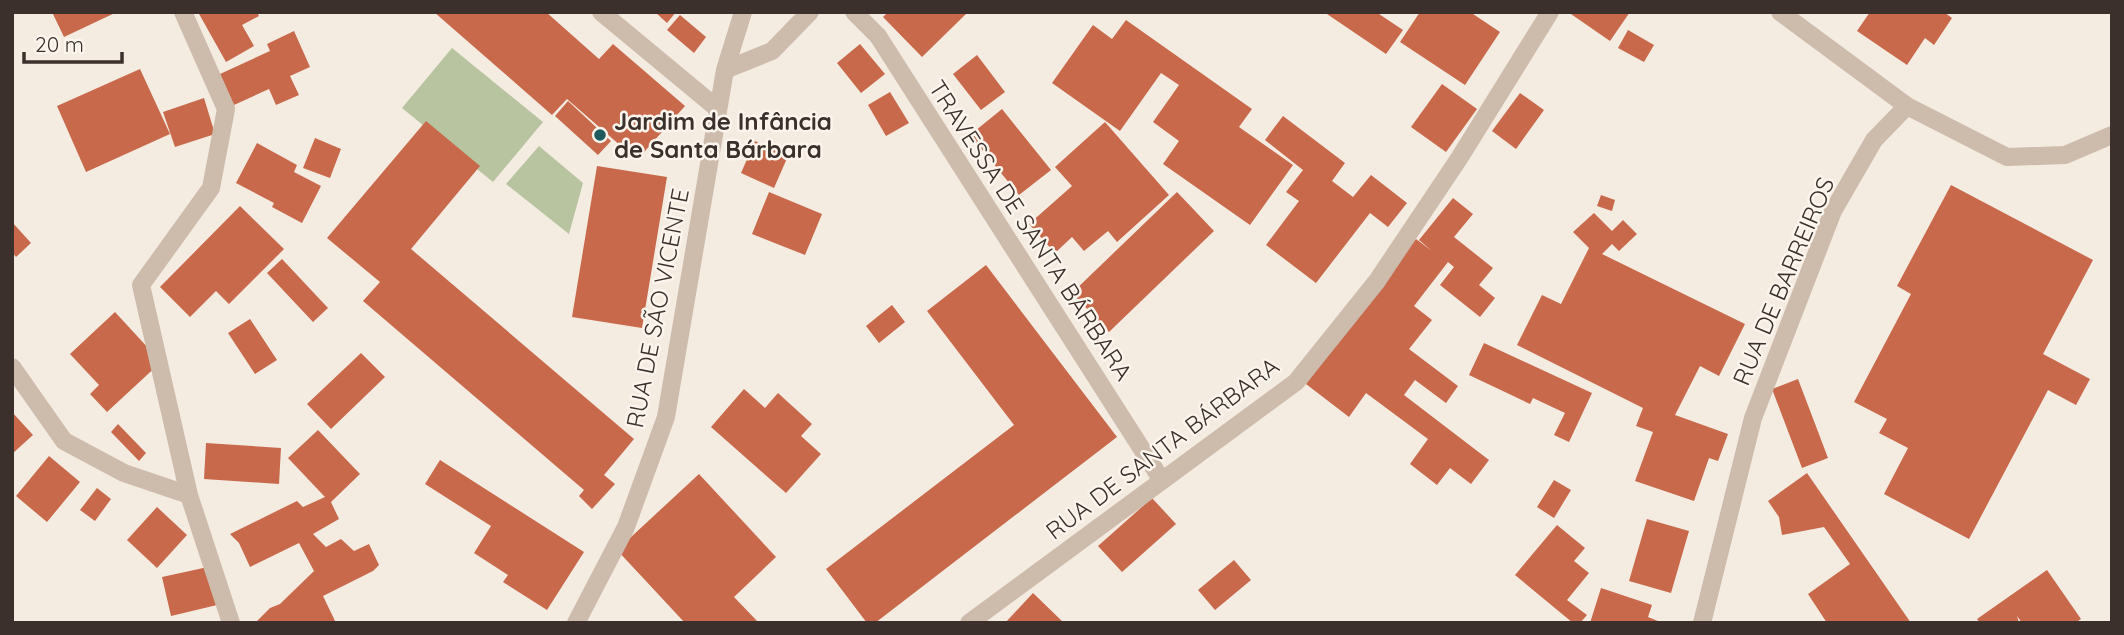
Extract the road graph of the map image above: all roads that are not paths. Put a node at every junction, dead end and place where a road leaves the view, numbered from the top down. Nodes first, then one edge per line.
1 (183, 12) edge
2 (601, 12) edge
3 (743, 12) edge
4 (810, 12) edge
5 (854, 12) edge
6 (1550, 12) edge
7 (1780, 12) edge
8 (725, 70) junction
9 (1907, 106) junction
10 (719, 109) junction
11 (2112, 135) edge
12 (12, 367) edge
13 (1161, 479) junction
14 (189, 495) junction
15 (231, 623) edge
16 (576, 623) edge
17 (969, 623) edge
18 (1702, 623) edge

1 - 14 street
2 - 10 street
3 - 8 street, RUA DE SÃO VICENTE
4 - 8 street
5 - 13 street, TRAVESSA DE SANTA BÁRBARA
6 - 13 street, RUA DE SANTA BÁRBARA
7 - 9 street
8 - 10 street, RUA DE SÃO VICENTE
9 - 11 street
9 - 18 street, RUA DE BARREIROS
10 - 16 street, RUA DE SÃO VICENTE
12 - 14 street
13 - 17 street, RUA DE SANTA BÁRBARA
14 - 15 street

